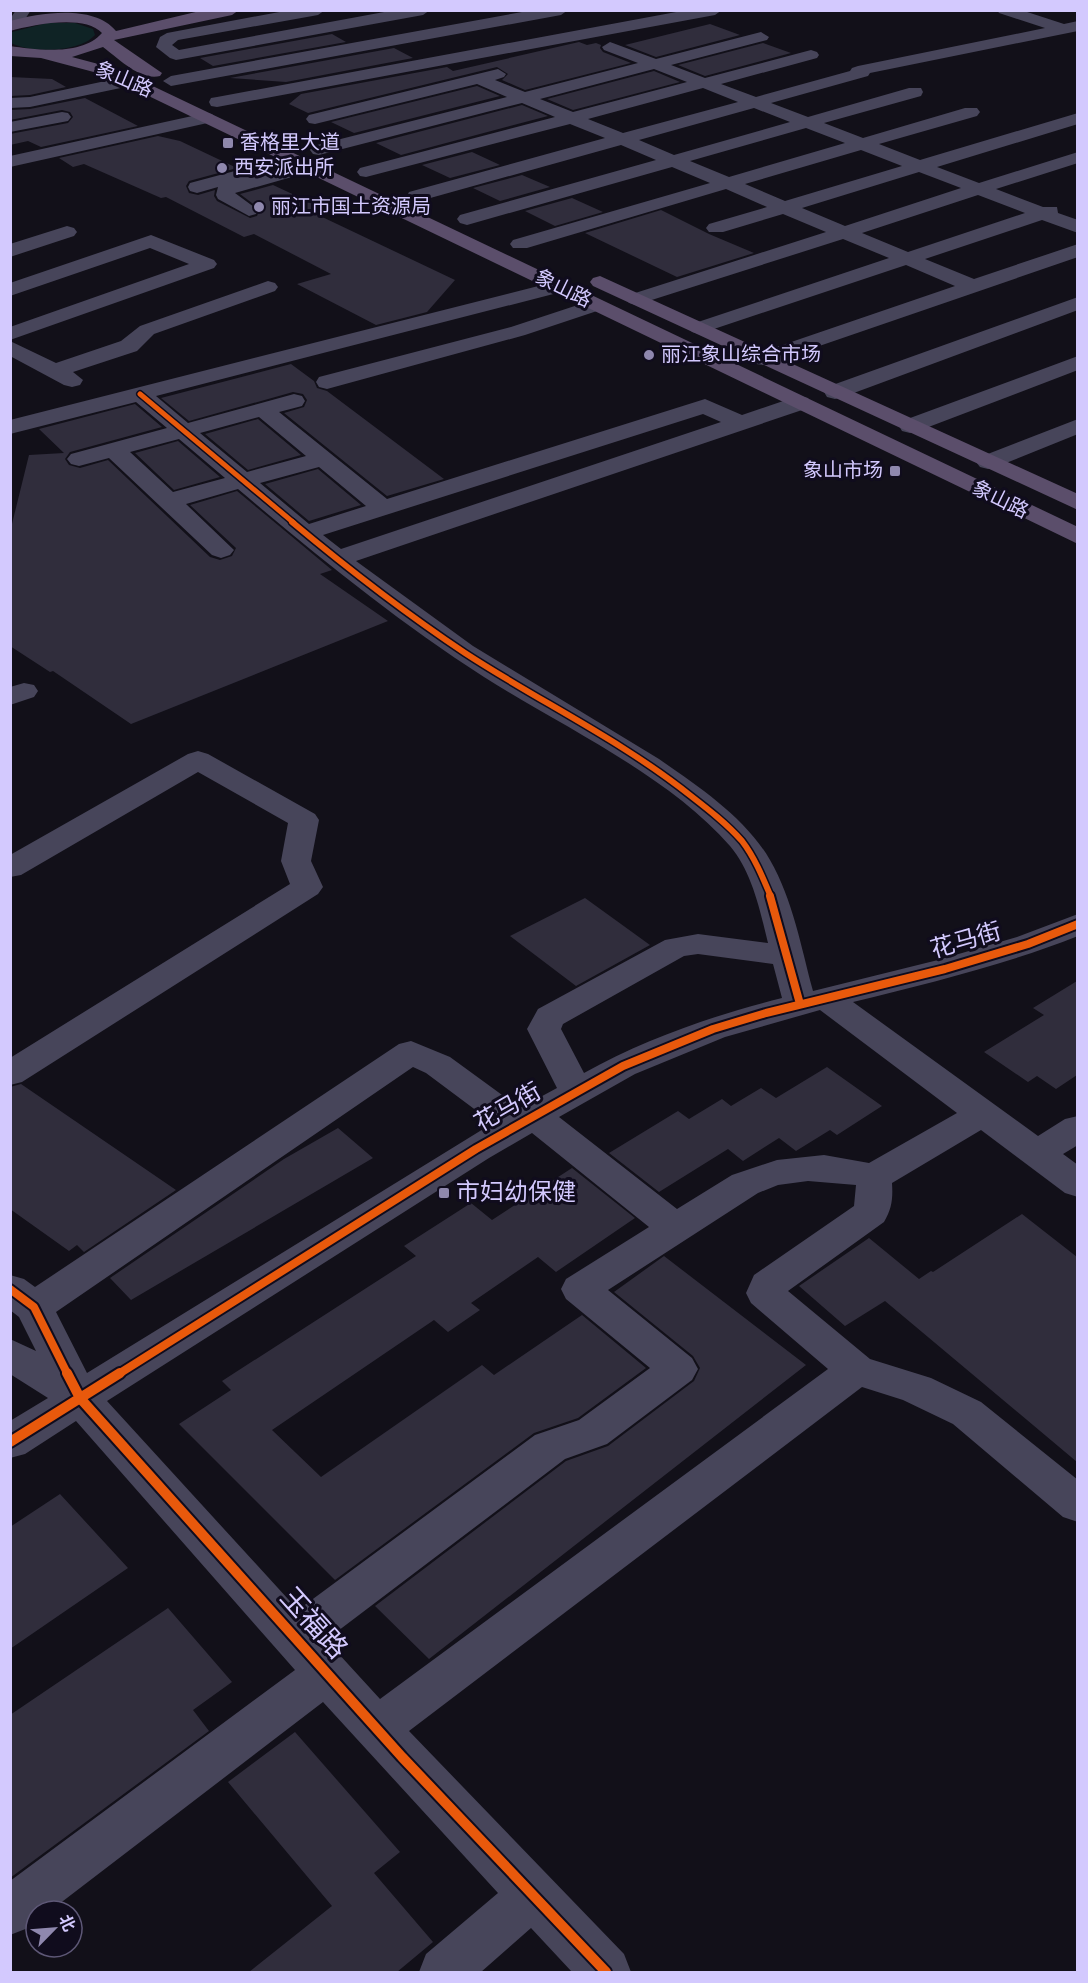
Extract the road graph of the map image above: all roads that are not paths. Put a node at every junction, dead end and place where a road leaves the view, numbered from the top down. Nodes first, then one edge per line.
1 (64, 10) edge
2 (173, 10) edge
3 (232, 10) edge
4 (318, 10) edge
5 (423, 10) edge
6 (561, 10) edge
7 (1004, 10) edge
8 (521, 14) edge
9 (713, 17) edge
10 (17, 20) edge
11 (82, 20) junction
12 (1073, 29) edge
13 (569, 37) junction
14 (761, 37) junction
15 (107, 39) junction
16 (14, 52) edge
17 (43, 54) junction
18 (811, 55) junction
19 (655, 64) junction
20 (512, 71) dead end
21 (860, 72) junction
22 (479, 79) junction
23 (129, 81) junction
24 (171, 81) junction
25 (704, 83) junction
26 (10, 95) edge
27 (523, 98) junction
28 (30, 102) junction
29 (754, 102) junction
30 (10, 103) edge
31 (949, 104) dead end
32 (212, 110) junction
33 (971, 112) junction
34 (62, 117) dead end
35 (572, 118) junction
36 (1077, 118) edge
37 (315, 119) dead end
38 (807, 123) junction
39 (10, 127) edge
40 (1030, 133) junction
41 (621, 139) junction
42 (10, 144) edge
43 (862, 144) junction
44 (30, 158) junction
45 (1077, 158) edge
46 (307, 159) junction
47 (673, 161) junction
48 (10, 162) edge
49 (920, 166) junction
50 (366, 172) junction
51 (727, 184) junction
52 (197, 187) dead end
53 (980, 189) junction
54 (416, 196) junction
55 (662, 203) junction
56 (1069, 205) dead end
57 (784, 207) junction
58 (249, 210) dead end
59 (1043, 213) junction
60 (466, 219) junction
61 (1077, 227) edge
62 (716, 228) junction
63 (67, 232) dead end
64 (844, 233) junction
65 (520, 244) junction
66 (1077, 249) edge
67 (10, 251) edge
68 (541, 254) dead end
69 (776, 255) junction
70 (906, 259) junction
71 (583, 274) dead end
72 (972, 286) junction
73 (268, 287) dead end
74 (558, 287) junction
75 (10, 290) edge
76 (636, 299) junction
77 (1077, 303) edge
78 (596, 305) junction
79 (699, 328) junction
80 (10, 334) edge
81 (10, 347) edge
82 (764, 359) junction
83 (1077, 362) edge
84 (54, 370) junction
85 (327, 382) dead end
86 (835, 392) junction
87 (140, 394) junction
88 (112, 401) junction
89 (294, 401) dead end
90 (800, 403) junction
91 (262, 410) junction
92 (741, 423) junction
93 (910, 426) junction
94 (1077, 426) edge
95 (10, 427) edge
96 (184, 431) junction
97 (114, 450) junction
98 (79, 459) dead end
99 (323, 459) junction
100 (988, 462) junction
101 (243, 481) junction
102 (1074, 499) edge
103 (169, 501) junction
104 (383, 508) junction
105 (305, 533) junction
106 (1077, 537) edge
107 (221, 550) dead end
108 (337, 559) junction
109 (10, 868) edge
110 (1077, 924) edge
111 (786, 955) junction
112 (813, 1001) junction
113 (10, 1074) edge
114 (576, 1092) junction
115 (982, 1114) junction
116 (525, 1120) junction
117 (1077, 1128) edge
118 (1036, 1154) junction
119 (873, 1178) junction
120 (1077, 1184) edge
121 (676, 1228) junction
122 (22, 1298) edge
123 (10, 1354) edge
124 (856, 1370) junction
125 (80, 1398) junction
126 (10, 1442) edge
127 (1077, 1505) edge
128 (295, 1638) junction
129 (326, 1672) junction
130 (376, 1729) junction
131 (532, 1895) junction
132 (10, 1911) edge
133 (444, 1972) edge
134 (606, 1972) edge

1 - 11 street
2 - 11 main road
3 - 15 main road
4 - 5 street
6 - 8 street
7 - 12 street
8 - 13 street
8 - 24 street
9 - 13 street
9 - 14 street
9 - 19 street
10 - 11 main road
11 - 15 main road, 象山路
12 - 21 street
13 - 32 street
14 - 18 street
14 - 19 street
15 - 17 main road
15 - 24 main road, 象山路
16 - 17 main road
17 - 23 main road, 象山路
18 - 21 street
18 - 25 street
19 - 25 street
19 - 27 street
20 - 22 street
21 - 29 street
21 - 38 street
22 - 27 street
22 - 37 street
23 - 28 street
23 - 32 main road, 象山路
24 - 32 main road, 象山路
25 - 29 street
25 - 35 street
26 - 28 street
27 - 35 street
27 - 46 street
28 - 30 street
29 - 38 street
29 - 41 street
31 - 33 street
32 - 44 street
32 - 46 main road, 象山路
32 - 46 main road, 象山路
33 - 40 street
33 - 43 street
34 - 39 street
35 - 41 street
35 - 50 street
36 - 40 street
38 - 43 street
38 - 47 street
40 - 49 street
41 - 47 street
41 - 54 street
42 - 44 street
43 - 49 street
43 - 51 street
44 - 48 street
45 - 53 street
46 - 50 main road, 象山路
46 - 52 street
46 - 58 street
46 - 74 main road, 象山路
47 - 51 street
47 - 60 street
49 - 53 street
49 - 57 street
50 - 54 main road, 象山路
51 - 55 street
51 - 57 street
53 - 59 street
53 - 64 street
54 - 60 main road, 象山路
55 - 62 street
55 - 65 street
56 - 59 street
57 - 62 street
57 - 64 street
59 - 61 street
59 - 70 street
60 - 65 main road, 象山路
62 - 69 street
63 - 67 street
64 - 69 street
64 - 70 street
65 - 68 main road, 象山路
66 - 72 street
69 - 76 street
70 - 72 street
70 - 79 street
71 - 76 main road, 象山路
72 - 82 street
73 - 84 street
74 - 78 main road, 象山路
74 - 87 street
75 - 80 street
76 - 79 main road, 象山路
77 - 86 street
78 - 85 street
78 - 90 main road, 象山路
79 - 82 main road, 象山路
81 - 84 street
82 - 86 main road, 象山路
83 - 93 street
84 - 88 street
86 - 93 main road, 象山路
87 - 88 street
87 - 96 street
88 - 95 street
89 - 91 street
90 - 92 street
90 - 106 main road, 象山路
91 - 96 street
91 - 99 street
92 - 104 street
92 - 108 street
93 - 100 main road, 象山路
94 - 100 street
96 - 97 street
96 - 101 street
97 - 98 street
97 - 103 street
99 - 101 street
99 - 104 street
100 - 102 main road, 象山路
101 - 103 street
101 - 105 street
103 - 107 street
104 - 105 street
105 - 108 street
108 - 111 street
109 - 113 street
110 - 112 street, 花马街
111 - 112 street
111 - 114 street
112 - 114 street, 花马街
112 - 115 street
114 - 116 street, 花马街
115 - 118 street
115 - 119 street
116 - 121 street
116 - 122 street
116 - 125 street, 花马街
117 - 118 street
118 - 120 street
119 - 121 street
119 - 124 street
121 - 128 street
122 - 125 street, 玉福路
123 - 125 street, 玉福路
124 - 127 street
124 - 130 street
125 - 126 street, 花马街
125 - 128 street, 玉福路
128 - 129 street, 玉福路
129 - 130 street, 玉福路
129 - 132 street
130 - 131 street, 玉福路
131 - 133 street
131 - 134 street, 玉福路

